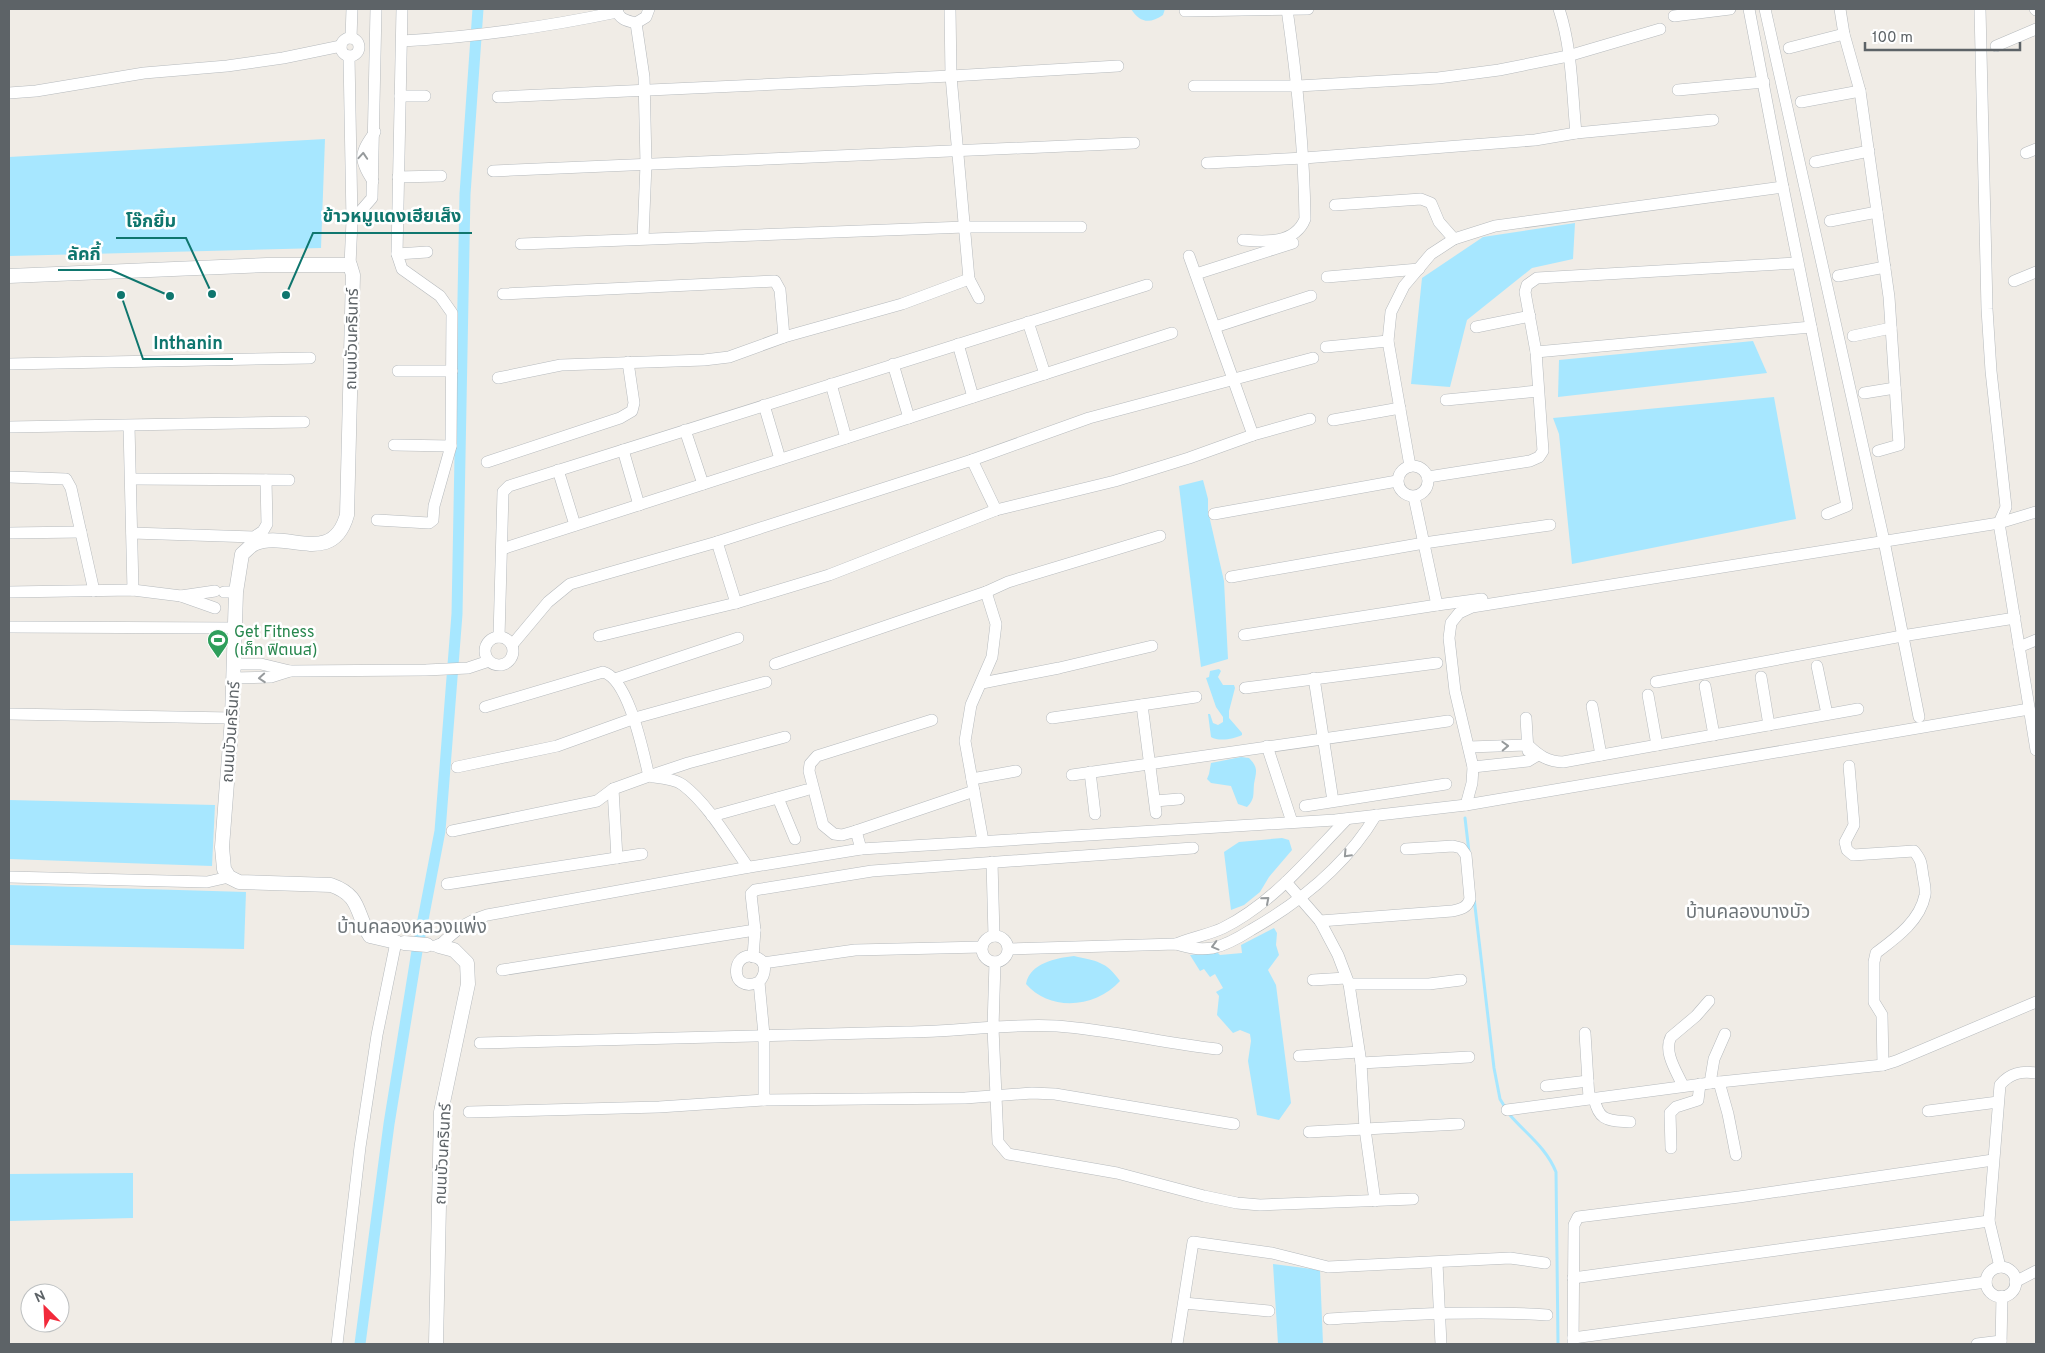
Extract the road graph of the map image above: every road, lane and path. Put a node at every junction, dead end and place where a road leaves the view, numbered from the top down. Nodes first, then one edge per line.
1 (352, 9) edge
2 (376, 9) edge
3 (402, 9) edge
4 (649, 9) edge
5 (950, 9) edge
6 (1287, 9) edge
7 (1308, 9) edge
8 (1559, 9) edge
9 (1730, 9) edge
10 (1749, 9) edge
11 (1765, 9) edge
12 (1840, 9) edge
13 (1980, 9) edge
14 (617, 11) edge
15 (1185, 11) dead end
16 (1707, 11) edge
17 (1674, 16) dead end
18 (636, 23) junction
19 (1660, 29) dead end
20 (2036, 30) edge
21 (1844, 34) junction
22 (351, 38) junction
23 (402, 41) junction
24 (341, 46) junction
25 (1996, 46) dead end
26 (1789, 48) dead end
27 (349, 56) junction
28 (1568, 56) junction
29 (1118, 66) dead end
30 (952, 76) junction
31 (1764, 82) junction
32 (1194, 86) dead end
33 (1298, 86) junction
34 (644, 90) junction
35 (1678, 90) dead end
36 (1860, 91) junction
37 (9, 93) edge
38 (400, 96) junction
39 (425, 96) dead end
40 (498, 97) dead end
41 (1801, 102) dead end
42 (1714, 120) dead end
43 (1576, 133) junction
44 (1134, 143) dead end
45 (1869, 151) junction
46 (958, 152) junction
47 (1304, 158) junction
48 (1815, 162) dead end
49 (1207, 163) dead end
50 (646, 164) junction
51 (493, 171) dead end
52 (441, 176) dead end
53 (398, 177) junction
54 (1783, 187) junction
55 (1334, 205) dead end
56 (1877, 212) junction
57 (352, 221) junction
58 (1830, 221) dead end
59 (965, 227) junction
60 (1081, 227) dead end
61 (643, 238) junction
62 (1454, 239) junction
63 (1243, 240) dead end
64 (1293, 243) dead end
65 (521, 244) dead end
66 (427, 252) dead end
67 (397, 254) junction
68 (1189, 256) dead end
69 (1797, 263) junction
70 (350, 265) junction
71 (1885, 267) junction
72 (1419, 269) junction
73 (2036, 272) edge
74 (1196, 274) junction
75 (9, 276) edge
76 (1838, 276) dead end
77 (1327, 277) dead end
78 (969, 279) junction
79 (2014, 281) dead end
80 (1147, 284) dead end
81 (503, 294) dead end
82 (1311, 296) dead end
83 (979, 298) dead end
84 (1530, 316) junction
85 (1028, 322) junction
86 (1215, 327) junction
87 (1476, 327) dead end
88 (1811, 327) junction
89 (1891, 328) junction
90 (1172, 333) dead end
91 (1853, 336) dead end
92 (784, 337) junction
93 (1388, 341) junction
94 (958, 344) junction
95 (1326, 347) dead end
96 (1536, 352) junction
97 (310, 358) dead end
98 (1312, 358) dead end
99 (628, 362) junction
100 (9, 364) edge
101 (893, 364) junction
102 (398, 371) dead end
103 (452, 371) junction
104 (1045, 374) junction
105 (498, 378) dead end
106 (1234, 380) junction
107 (831, 384) junction
108 (1895, 388) junction
109 (1538, 391) junction
110 (1864, 393) dead end
111 (973, 397) junction
112 (1446, 400) dead end
113 (764, 405) junction
114 (1400, 408) junction
115 (909, 418) junction
116 (1310, 420) dead end
117 (1333, 420) dead end
118 (304, 422) dead end
119 (9, 426) edge
120 (130, 426) junction
121 (685, 430) junction
122 (1253, 435) junction
123 (846, 438) junction
124 (394, 446) dead end
125 (451, 446) junction
126 (623, 450) junction
127 (1878, 451) dead end
128 (780, 459) junction
129 (972, 460) junction
130 (487, 462) dead end
131 (1410, 466) junction
132 (558, 470) junction
133 (9, 477) edge
134 (1428, 477) junction
135 (130, 479) junction
136 (266, 480) junction
137 (288, 480) dead end
138 (1396, 481) junction
139 (703, 484) junction
140 (1414, 497) junction
141 (639, 505) junction
142 (996, 510) junction
143 (2036, 512) edge
144 (1214, 514) dead end
145 (1827, 514) dead end
146 (377, 520) dead end
147 (1999, 522) junction
148 (575, 525) junction
149 (1550, 525) dead end
150 (81, 532) junction
151 (9, 533) edge
152 (132, 533) junction
153 (1160, 536) dead end
154 (717, 542) junction
155 (1884, 542) junction
156 (1424, 543) junction
157 (502, 549) junction
158 (1231, 577) dead end
159 (1554, 588) dead end
160 (133, 590) junction
161 (94, 591) junction
162 (9, 592) edge
163 (225, 592) junction
164 (986, 592) junction
165 (181, 596) junction
166 (736, 603) junction
167 (1437, 605) junction
168 (225, 609) junction
169 (2015, 618) junction
170 (9, 627) edge
171 (235, 628) junction
172 (1244, 635) dead end
173 (599, 636) dead end
174 (1902, 636) junction
175 (499, 637) junction
176 (738, 638) dead end
177 (2036, 640) edge
178 (512, 645) junction
179 (1152, 646) dead end
180 (2020, 647) junction
181 (488, 661) junction
182 (1437, 663) dead end
183 (234, 664) junction
184 (775, 664) dead end
185 (1817, 666) dead end
186 (290, 671) junction
187 (1761, 677) dead end
188 (234, 678) junction
189 (1314, 678) junction
190 (615, 679) junction
191 (766, 682) dead end
192 (982, 682) junction
193 (1656, 682) dead end
194 (1705, 686) dead end
195 (1246, 688) dead end
196 (1648, 695) dead end
197 (1196, 697) dead end
198 (1142, 705) junction
199 (1592, 706) dead end
200 (485, 707) dead end
201 (1858, 709) dead end
202 (2028, 709) junction
203 (9, 714) edge
204 (1827, 714) junction
205 (1919, 717) dead end
206 (232, 718) junction
207 (635, 718) junction
208 (1052, 718) dead end
209 (1526, 718) dead end
210 (932, 720) dead end
211 (1448, 721) dead end
212 (1769, 725) junction
213 (1714, 735) junction
214 (785, 737) dead end
215 (1323, 739) junction
216 (1528, 745) junction
217 (1657, 745) junction
218 (1267, 746) junction
219 (1469, 747) junction
220 (2036, 750) edge
221 (1602, 755) junction
222 (1533, 758) junction
223 (1150, 763) junction
224 (1473, 766) junction
225 (1848, 766) dead end
226 (457, 767) dead end
227 (1016, 771) dead end
228 (1090, 772) junction
229 (1072, 775) dead end
230 (649, 776) junction
231 (972, 779) junction
232 (1446, 784) dead end
233 (613, 789) junction
234 (806, 790) dead end
235 (974, 792) junction
236 (778, 798) junction
237 (1179, 799) dead end
238 (1155, 801) junction
239 (1332, 802) junction
240 (1466, 805) junction
241 (1305, 806) dead end
242 (1156, 813) dead end
243 (1095, 814) dead end
244 (1376, 815) junction
245 (712, 816) junction
246 (1347, 819) junction
247 (1292, 822) junction
248 (452, 830) dead end
249 (856, 831) junction
250 (795, 839) dead end
251 (983, 841) junction
252 (1193, 848) dead end
253 (861, 849) junction
254 (1406, 849) dead end
255 (642, 854) dead end
256 (617, 858) junction
257 (992, 862) junction
258 (748, 867) junction
259 (9, 877) edge
260 (229, 877) junction
261 (1286, 882) junction
262 (447, 884) dead end
263 (1299, 897) junction
264 (1320, 921) junction
265 (755, 930) junction
266 (994, 936) junction
267 (400, 943) junction
268 (1176, 944) junction
269 (433, 946) junction
270 (982, 947) junction
271 (1009, 949) junction
272 (758, 960) junction
273 (995, 962) junction
274 (502, 970) dead end
275 (1313, 980) dead end
276 (1461, 980) dead end
277 (1347, 981) junction
278 (759, 982) junction
279 (1709, 1001) dead end
280 (2036, 1002) edge
281 (993, 1028) junction
282 (1585, 1033) dead end
283 (1725, 1034) dead end
284 (764, 1035) junction
285 (480, 1043) dead end
286 (1217, 1049) dead end
287 (1299, 1056) dead end
288 (1360, 1057) junction
289 (1469, 1057) dead end
290 (1882, 1065) junction
291 (2036, 1073) edge
292 (1588, 1081) junction
293 (1710, 1083) junction
294 (1546, 1086) dead end
295 (1683, 1086) junction
296 (996, 1094) junction
297 (1592, 1098) junction
298 (764, 1100) junction
299 (1998, 1102) junction
300 (1507, 1110) dead end
301 (1928, 1111) dead end
302 (469, 1112) dead end
303 (1630, 1122) dead end
304 (1234, 1124) dead end
305 (1459, 1124) dead end
306 (1365, 1129) junction
307 (1309, 1132) dead end
308 (1671, 1148) dead end
309 (1736, 1155) dead end
310 (1993, 1160) junction
311 (1413, 1199) dead end
312 (1375, 1201) junction
313 (1989, 1221) junction
314 (1437, 1263) junction
315 (1546, 1263) dead end
316 (2000, 1267) junction
317 (2036, 1272) edge
318 (1574, 1278) junction
319 (1986, 1282) junction
320 (2015, 1282) junction
321 (2002, 1296) junction
322 (1184, 1302) junction
323 (1269, 1311) dead end
324 (1439, 1313) junction
325 (1547, 1315) dead end
326 (1329, 1319) dead end
327 (1573, 1341) edge
328 (2001, 1343) edge
329 (337, 1344) edge
330 (436, 1344) edge
331 (1177, 1344) edge
332 (1441, 1344) edge
333 (1977, 1344) edge

1 - 22 street
2 - 57 street
3 - 23 street
4 - 18 street
5 - 30 street
6 - 7 street
6 - 15 street
6 - 33 street
8 - 28 street
9 - 16 street
10 - 31 street
11 - 155 street
12 - 21 street
13 - 147 street
14 - 18 street
14 - 23 street
16 - 17 street
18 - 34 street
19 - 28 street
20 - 25 street
21 - 26 street
21 - 36 street
22 - 24 street
22 - 27 street
23 - 38 street
24 - 27 street
24 - 37 street
27 - 57 street
28 - 33 street
28 - 43 street
29 - 30 street
30 - 34 street
30 - 46 street
31 - 35 street
31 - 54 street
32 - 33 street
33 - 47 street
34 - 40 street
34 - 50 street
36 - 41 street
36 - 45 street
38 - 39 street
38 - 53 street
42 - 43 street
43 - 47 street
44 - 46 street
45 - 48 street
45 - 56 street
46 - 50 street
46 - 59 street
47 - 49 street
47 - 63 street
50 - 51 street
50 - 61 street
52 - 53 street
53 - 67 street
54 - 62 street
54 - 69 street
55 - 62 street
56 - 58 street
56 - 71 street
57 - 70 street
59 - 60 street
59 - 61 street
59 - 78 street
61 - 65 street
62 - 72 street
64 - 74 street
66 - 67 street
67 - 103 street
68 - 74 street
69 - 84 street
69 - 88 street
70 - 75 street, ถนนบัวนครินทร์
70 - 163 street, ถนนบัวนครินทร์
71 - 76 street
71 - 89 street
72 - 77 street
72 - 93 street
73 - 79 street
74 - 86 street
78 - 83 street
78 - 92 street
80 - 85 street
81 - 92 street
82 - 86 street
84 - 87 street
84 - 96 street
85 - 94 street
85 - 104 street
86 - 106 street
88 - 96 street
88 - 145 street
89 - 91 street
89 - 108 street
90 - 104 street
92 - 99 street
93 - 95 street
93 - 114 street
94 - 101 street
94 - 111 street
96 - 109 street
97 - 100 street
98 - 106 street
99 - 105 street
99 - 130 street
101 - 107 street
101 - 115 street
102 - 103 street
103 - 125 street
104 - 111 street
106 - 122 street
106 - 129 street
107 - 113 street
107 - 123 street
108 - 110 street
108 - 127 street
109 - 112 street
109 - 134 street
111 - 115 street
113 - 121 street
113 - 128 street
114 - 117 street
114 - 131 street
115 - 123 street
116 - 122 street
118 - 120 street
119 - 120 street
120 - 135 street
121 - 126 street
121 - 139 street
122 - 142 street
123 - 128 street
124 - 125 street
125 - 146 street
126 - 132 street
126 - 141 street
128 - 139 street
129 - 142 street
129 - 154 street
131 - 134 street
131 - 138 street
132 - 148 street
132 - 157 street
133 - 150 street
134 - 140 street
135 - 136 street
135 - 152 street
136 - 137 street
136 - 152 street
138 - 140 street
138 - 144 street
139 - 141 street
140 - 156 street
141 - 148 street
142 - 166 street
143 - 147 street
147 - 155 street
147 - 169 street
148 - 157 street
149 - 156 street
150 - 151 street
150 - 161 street
152 - 160 street
153 - 164 street
154 - 166 street
154 - 178 street
155 - 174 street
155 - 219 street
156 - 158 street
156 - 167 street
157 - 175 street
159 - 167 street
160 - 161 street
160 - 165 street
161 - 162 street
163 - 165 street
163 - 168 street, ถนนบัวนครินทร์
164 - 184 street
164 - 192 street
165 - 168 street
166 - 173 street
167 - 172 street
168 - 171 street, ถนนบัวนครินทร์
169 - 174 street
169 - 180 street
170 - 171 street
171 - 183 street, ถนนบัวนครินทร์
174 - 193 street
174 - 205 street
175 - 178 street
175 - 181 street
176 - 190 street
177 - 180 street
178 - 181 street
179 - 192 street
180 - 202 street
181 - 186 street
182 - 189 street
183 - 186 street
183 - 188 street, ถนนบัวนครินทร์
185 - 204 street
186 -> 188 street
187 - 212 street
188 - 206 street, ถนนบัวนครินทร์
189 - 195 street
189 - 215 street
190 - 200 street
190 - 207 street
191 - 207 street
192 - 231 street
194 - 213 street
196 - 217 street
197 - 198 street
198 - 208 street
198 - 223 street
199 - 221 street
201 - 204 street
202 - 220 street
202 - 240 street
203 - 206 street
204 - 212 street
206 - 260 street, ถนนบัวนครินทร์
207 - 226 street
207 - 230 street
209 - 216 street
210 - 249 street
211 - 215 street
212 - 213 street
213 - 217 street
214 - 230 street
215 - 218 street
215 - 239 street
219 -> 216 street
216 - 222 street
217 - 221 street
218 - 223 street
218 - 247 street
219 - 224 street
221 - 222 street
222 - 224 street
223 - 228 street
223 - 238 street
224 - 240 street
225 - 290 street
227 - 231 street
228 - 229 street
228 - 243 street
230 - 233 street
230 - 245 street
231 - 235 street
232 - 239 street
233 - 248 street
233 - 256 street
234 - 236 street
235 - 249 street
235 - 251 street
236 - 245 street
236 - 250 street
237 - 238 street
238 - 242 street
239 - 241 street
240 - 244 street
244 - 246 street
244 -> 263 street
245 - 258 street
246 - 247 street
246 - 261 street
247 - 251 street
249 - 253 street
251 - 253 street
252 - 257 street
253 - 258 street
254 - 264 street
255 - 256 street
256 - 262 street
257 - 265 street
257 - 266 street
258 - 269 street
259 - 260 street
260 - 267 street, ถนนบัวนครินทร์
261 - 263 street
268 -> 261 street
263 - 264 street
263 -> 268 street
264 - 277 street
265 - 272 street
265 - 274 street
266 - 270 street
266 - 271 street
267 - 269 street, ถนนบัวนครินทร์
267 - 329 street
268 - 271 street
269 - 330 street, ถนนบัวนครินทร์
270 - 272 street
270 - 273 street
271 - 273 street
272 - 278 street
272 - 278 street
273 - 281 street
275 - 277 street
276 - 277 street
277 - 288 street
278 - 284 street
279 - 295 street
280 - 290 street
281 - 284 street
281 - 286 street
281 - 296 street
282 - 292 street
283 - 293 street
284 - 285 street
284 - 298 street
287 - 288 street
288 - 289 street
288 - 306 street
290 - 293 street
291 - 299 street
292 - 294 street
292 - 297 street
293 - 295 street
293 - 308 street
293 - 309 street
295 - 297 street
296 - 298 street
296 - 304 street
296 - 312 street
297 - 300 street
297 - 303 street
298 - 302 street
299 - 301 street
299 - 310 street
305 - 306 street
306 - 307 street
306 - 312 street
310 - 313 street
310 - 318 street
311 - 312 street
313 - 316 street
313 - 318 street
314 - 315 street
314 - 322 street
314 - 324 street
316 - 319 street
316 - 320 street
317 - 320 street
318 - 327 street
319 - 321 street
319 - 327 street
320 - 321 street
321 - 328 street
322 - 323 street
322 - 331 street
324 - 325 street
324 - 326 street
324 - 332 street
328 - 333 street

